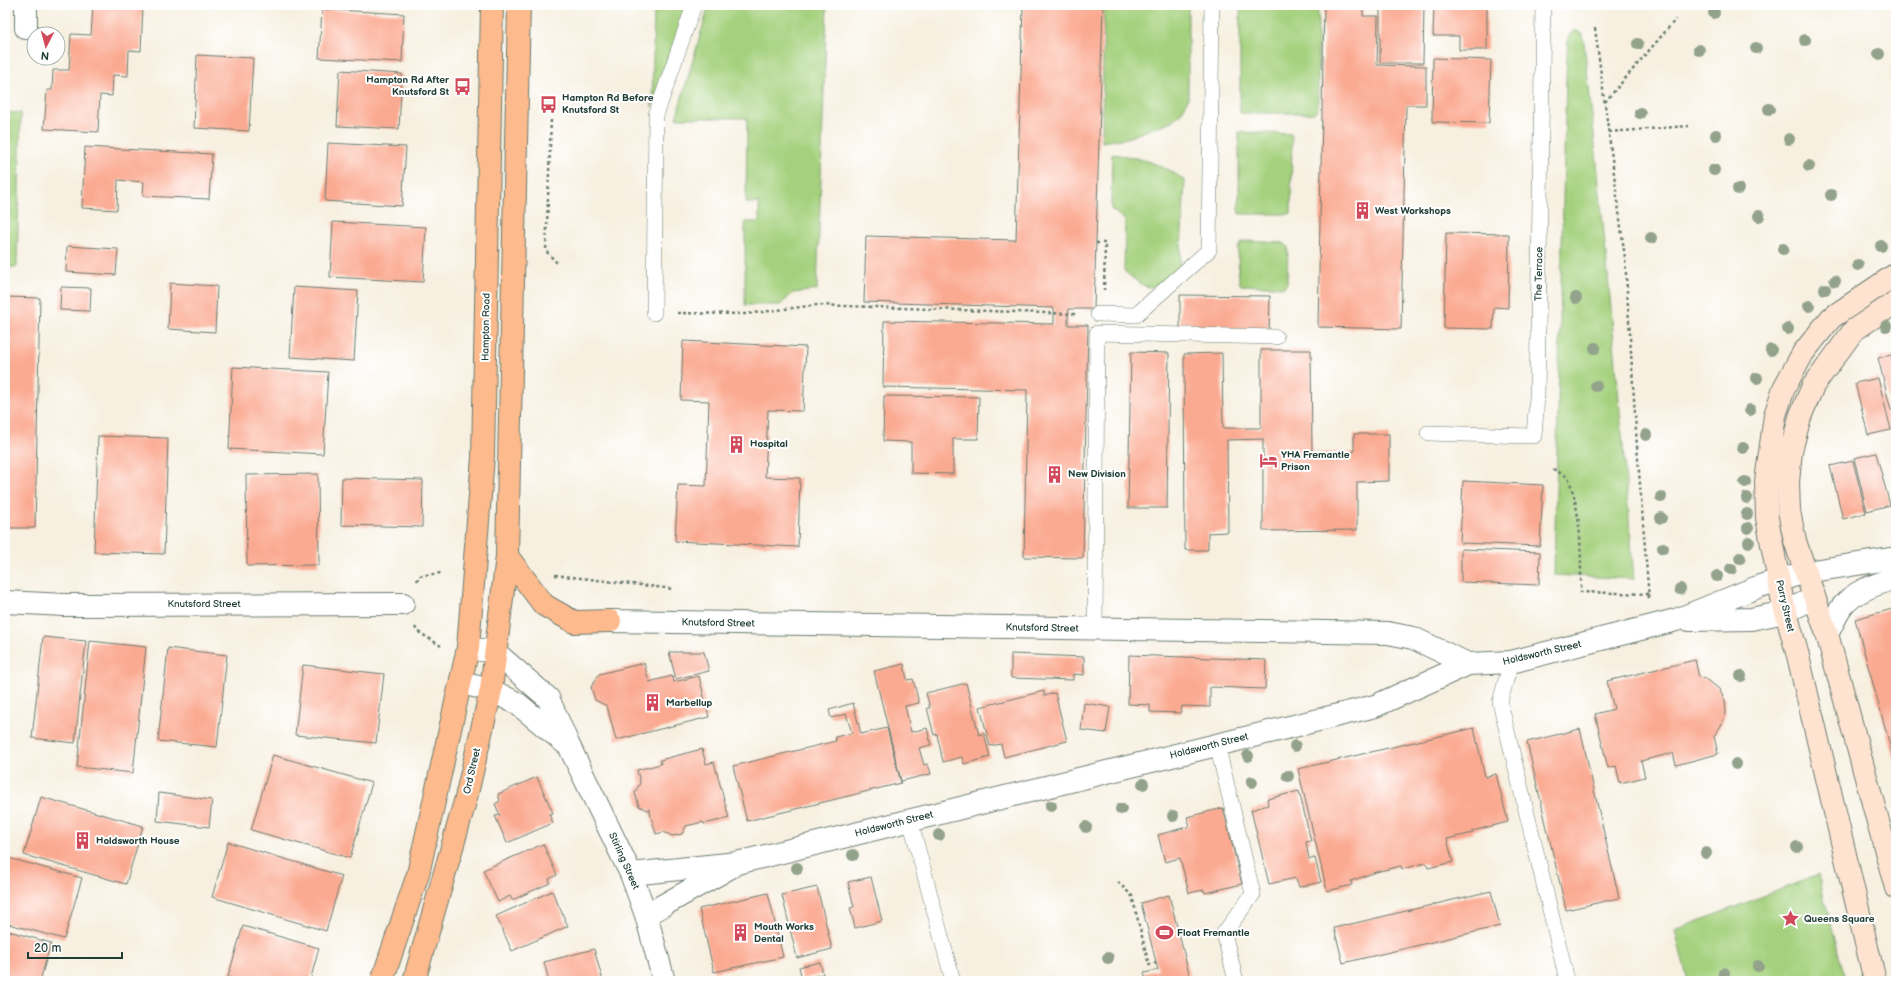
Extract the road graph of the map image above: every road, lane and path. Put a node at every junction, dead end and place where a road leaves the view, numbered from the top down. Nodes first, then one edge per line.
1 (26, 5) edge
2 (492, 5) edge
3 (519, 5) edge
4 (694, 5) edge
5 (1212, 5) edge
6 (1543, 5) edge
7 (1676, 19) dead end
8 (26, 26) edge
9 (1595, 28) dead end
10 (1605, 102) junction
11 (551, 120) dead end
12 (1689, 126) dead end
13 (1609, 132) junction
14 (1096, 243) dead end
15 (558, 264) dead end
16 (1896, 274) edge
17 (1104, 295) dead end
18 (1896, 302) edge
19 (654, 313) joint
20 (1098, 314) joint
21 (1276, 337) dead end
22 (1428, 433) dead end
23 (1553, 469) dead end
24 (507, 556) junction
25 (1896, 558) edge
26 (1806, 572) junction
27 (553, 574) dead end
28 (1896, 578) edge
29 (1779, 580) junction
30 (674, 589) dead end
31 (1649, 594) junction
32 (1814, 598) junction
33 (5, 602) edge
34 (1650, 602) dead end
35 (403, 604) dead end
36 (1785, 612) junction
37 (1676, 620) junction
38 (610, 621) joint
39 (1095, 629) junction
40 (1827, 634) junction
41 (468, 648) junction
42 (495, 652) junction
43 (1511, 662) junction
44 (1468, 664) junction
45 (461, 683) junction
46 (491, 690) junction
47 (1217, 744) junction
48 (569, 746) junction
49 (910, 820) junction
50 (737, 863) junction
51 (632, 874) junction
52 (1118, 882) dead end
53 (1896, 888) edge
54 (646, 915) junction
55 (1156, 963) dead end
56 (1567, 980) dead end
57 (382, 981) edge
58 (414, 981) edge
59 (664, 981) edge
60 (953, 981) edge
61 (1236, 981) edge
62 (1874, 981) edge

1 - 8 street
2 - 41 main road, Hampton Road
3 - 24 main road
4 - 19 lane
5 - 20 lane
6 - 22 lane, The Terrace
7 - 10 path
9 - 10 path
10 - 13 path
11 - 15 path
12 - 13 path
13 - 31 path
14 - 17 path
16 - 29 street, Parry Street
18 - 26 street
19 - 20 path
21 - 39 lane
23 - 31 path
24 - 38 main road
24 - 42 main road, Ord Street
25 - 26 street, Holdsworth Street
26 - 29 street, Holdsworth Street
26 - 32 street
27 - 30 path
28 - 40 street
29 - 36 street, Parry Street
29 - 37 street, Holdsworth Street
31 - 34 path
32 - 36 street, Holdsworth Street
32 - 40 street
33 - 35 street, Knutsford Street
36 - 37 street, Holdsworth Street
36 - 62 street, Parry Street
37 - 43 street, Holdsworth Street
38 - 39 street, Knutsford Street
39 - 44 street, Knutsford Street
40 - 53 street
41 - 42 street
41 - 45 main road
42 - 46 main road, Ord Street
42 - 48 street, Stirling Street
43 - 44 street, Holdsworth Street
43 - 56 lane
44 - 47 street, Holdsworth Street
45 - 46 street, Stirling Street
45 - 57 main road
46 - 48 street, Stirling Street
46 - 58 main road, Ord Street
47 - 49 street, Holdsworth Street
47 - 61 lane
48 - 51 street, Stirling Street
49 - 50 street, Holdsworth Street
49 - 60 lane
50 - 51 street, Holdsworth Street
50 - 54 street, Holdsworth Street
51 - 54 street, Stirling Street
52 - 55 path
54 - 59 street, Stirling Street

